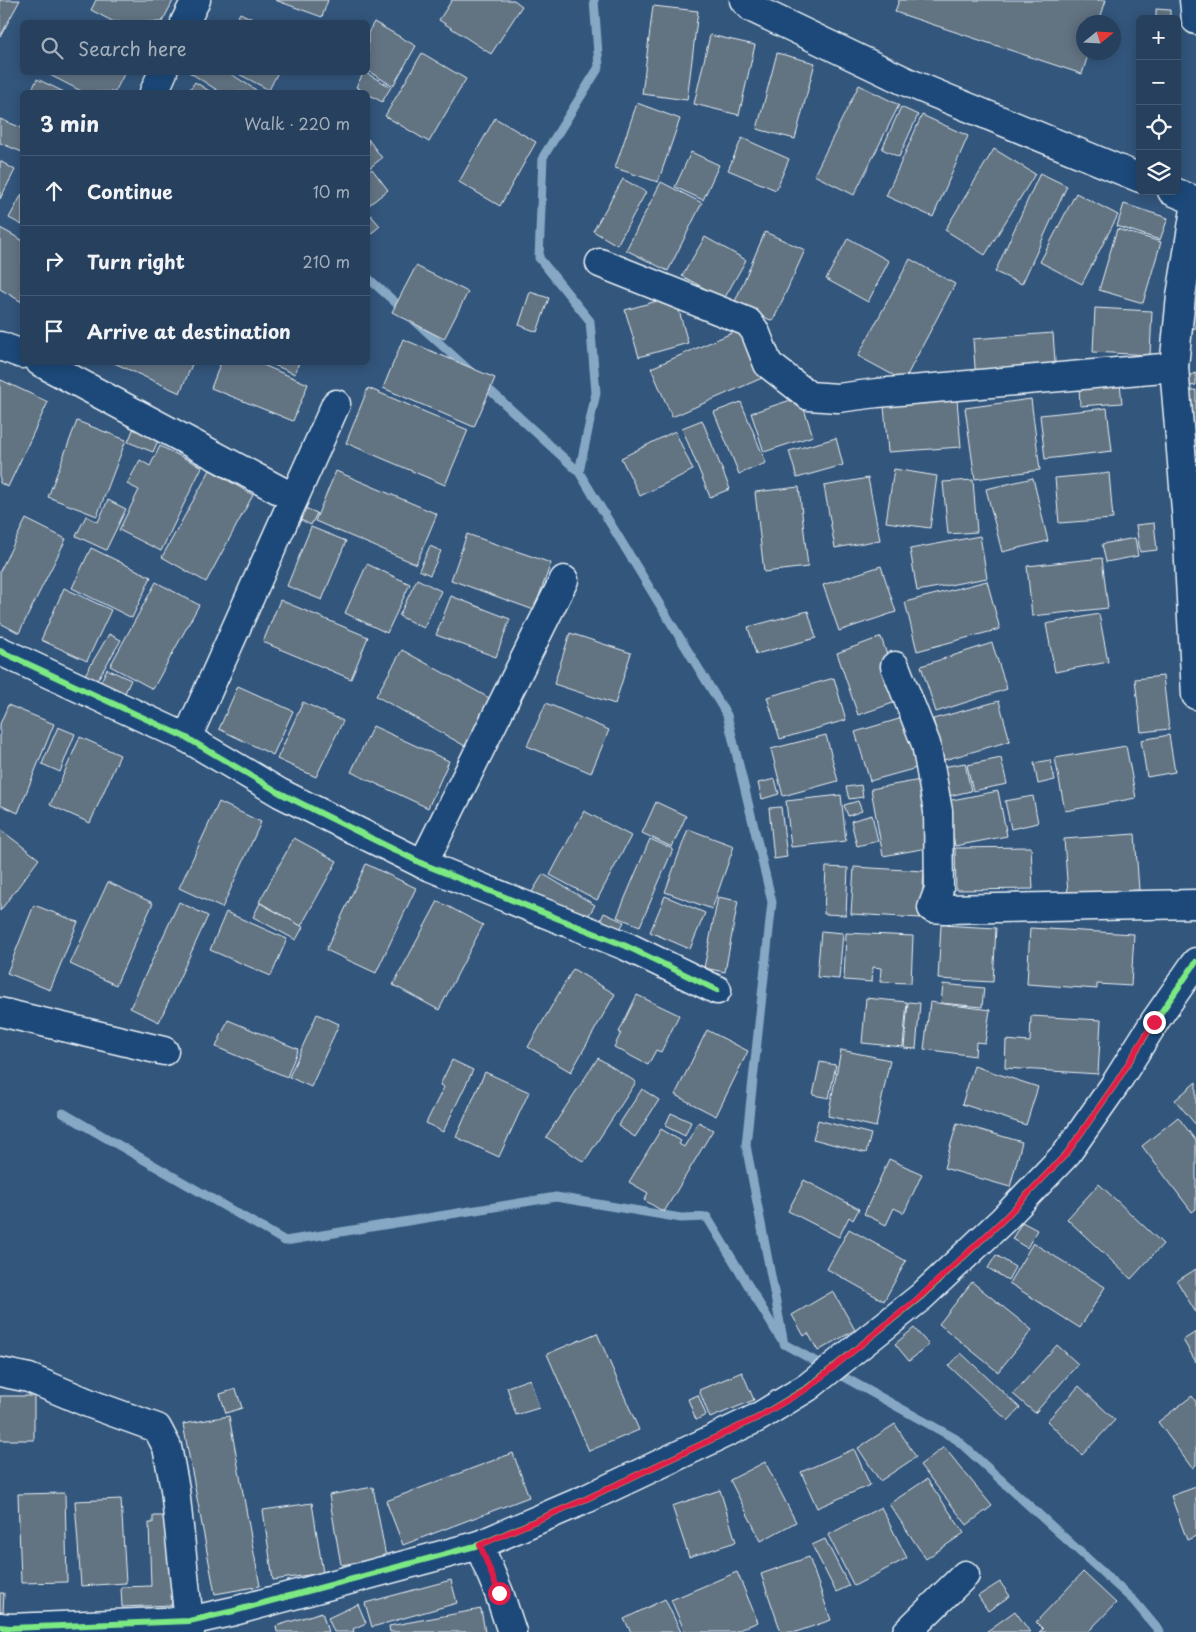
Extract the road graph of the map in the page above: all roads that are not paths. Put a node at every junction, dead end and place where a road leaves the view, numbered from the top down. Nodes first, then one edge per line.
1 (196, 0) edge
2 (744, 0) edge
3 (1194, 0) edge
4 (186, 20) edge
5 (1196, 20) edge
6 (162, 75) edge
7 (155, 90) edge
8 (1136, 176) edge
9 (1181, 195) edge
10 (1196, 202) edge
11 (600, 263) dead end
12 (0, 346) edge
13 (20, 353) edge
14 (46, 365) edge
15 (1174, 367) junction
16 (336, 404) dead end
17 (294, 498) junction
18 (564, 580) dead end
19 (0, 651) edge
20 (895, 666) dead end
21 (1196, 695) edge
22 (187, 738) junction
23 (423, 864) junction
24 (1196, 904) edge
25 (1196, 962) edge
26 (717, 990) dead end
27 (0, 1012) edge
28 (164, 1051) dead end
29 (0, 1372) edge
30 (480, 1545) junction
31 (966, 1575) dead end
32 (190, 1626) edge
33 (0, 1627) edge
34 (512, 1632) edge
35 (907, 1632) edge

1 - 4 street
2 - 8 street
3 - 5 street
6 - 7 street
9 - 10 street
10 - 15 street
11 - 15 street
12 - 13 street
14 - 17 street
15 - 21 street
16 - 17 street
17 - 22 street
18 - 23 street
19 - 22 street
20 - 24 street
22 - 23 street
23 - 26 street
25 - 30 street
27 - 28 street
29 - 32 street
30 - 32 street
30 - 34 street
31 - 35 street
32 - 33 street

